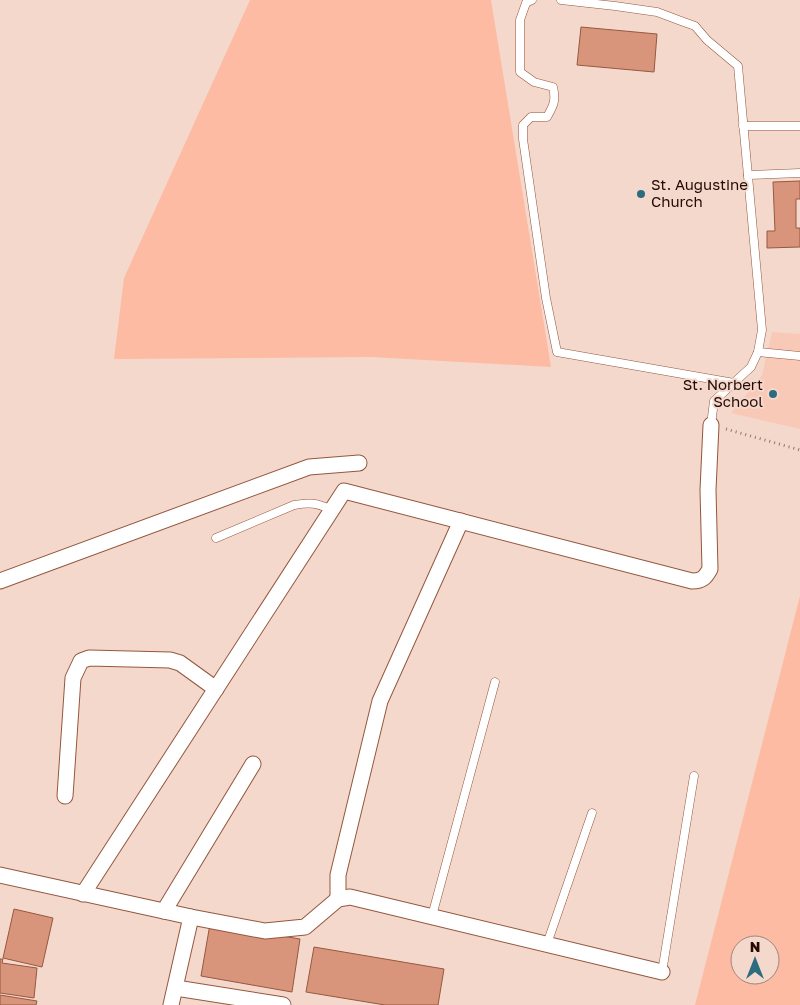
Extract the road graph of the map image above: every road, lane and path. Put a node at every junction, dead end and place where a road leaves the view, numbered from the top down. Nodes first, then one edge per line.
1 (532, 0) edge
2 (561, 0) edge
3 (743, 126) junction
4 (800, 126) edge
5 (800, 173) edge
6 (748, 176) junction
7 (758, 352) junction
8 (800, 356) edge
9 (734, 383) junction
10 (711, 425) junction
11 (800, 450) edge
12 (359, 463) dead end
13 (332, 510) junction
14 (461, 521) junction
15 (216, 538) dead end
16 (0, 581) edge
17 (495, 682) dead end
18 (216, 688) junction
19 (253, 764) dead end
20 (694, 776) dead end
21 (65, 796) dead end
22 (592, 813) dead end
23 (0, 875) edge
24 (83, 894) junction
25 (338, 899) junction
26 (164, 911) junction
27 (432, 916) junction
28 (191, 917) junction
29 (547, 944) junction
30 (662, 972) joint
31 (176, 988) junction
32 (171, 1005) edge
33 (283, 1005) edge

1 - 9 lane
2 - 3 lane
3 - 4 lane
3 - 6 lane
5 - 6 lane
6 - 7 lane
7 - 8 lane
7 - 9 lane
9 - 10 lane
10 - 11 path
10 - 14 street
12 - 16 street
13 - 14 street
13 - 15 lane
13 - 18 street
14 - 25 street
17 - 27 lane
18 - 21 street
18 - 24 street
19 - 26 street
20 - 30 lane
22 - 29 lane
23 - 24 street
24 - 26 street
25 - 27 street
25 - 28 street
26 - 28 street
27 - 29 street
28 - 31 street
29 - 30 street
31 - 32 street
31 - 33 street

